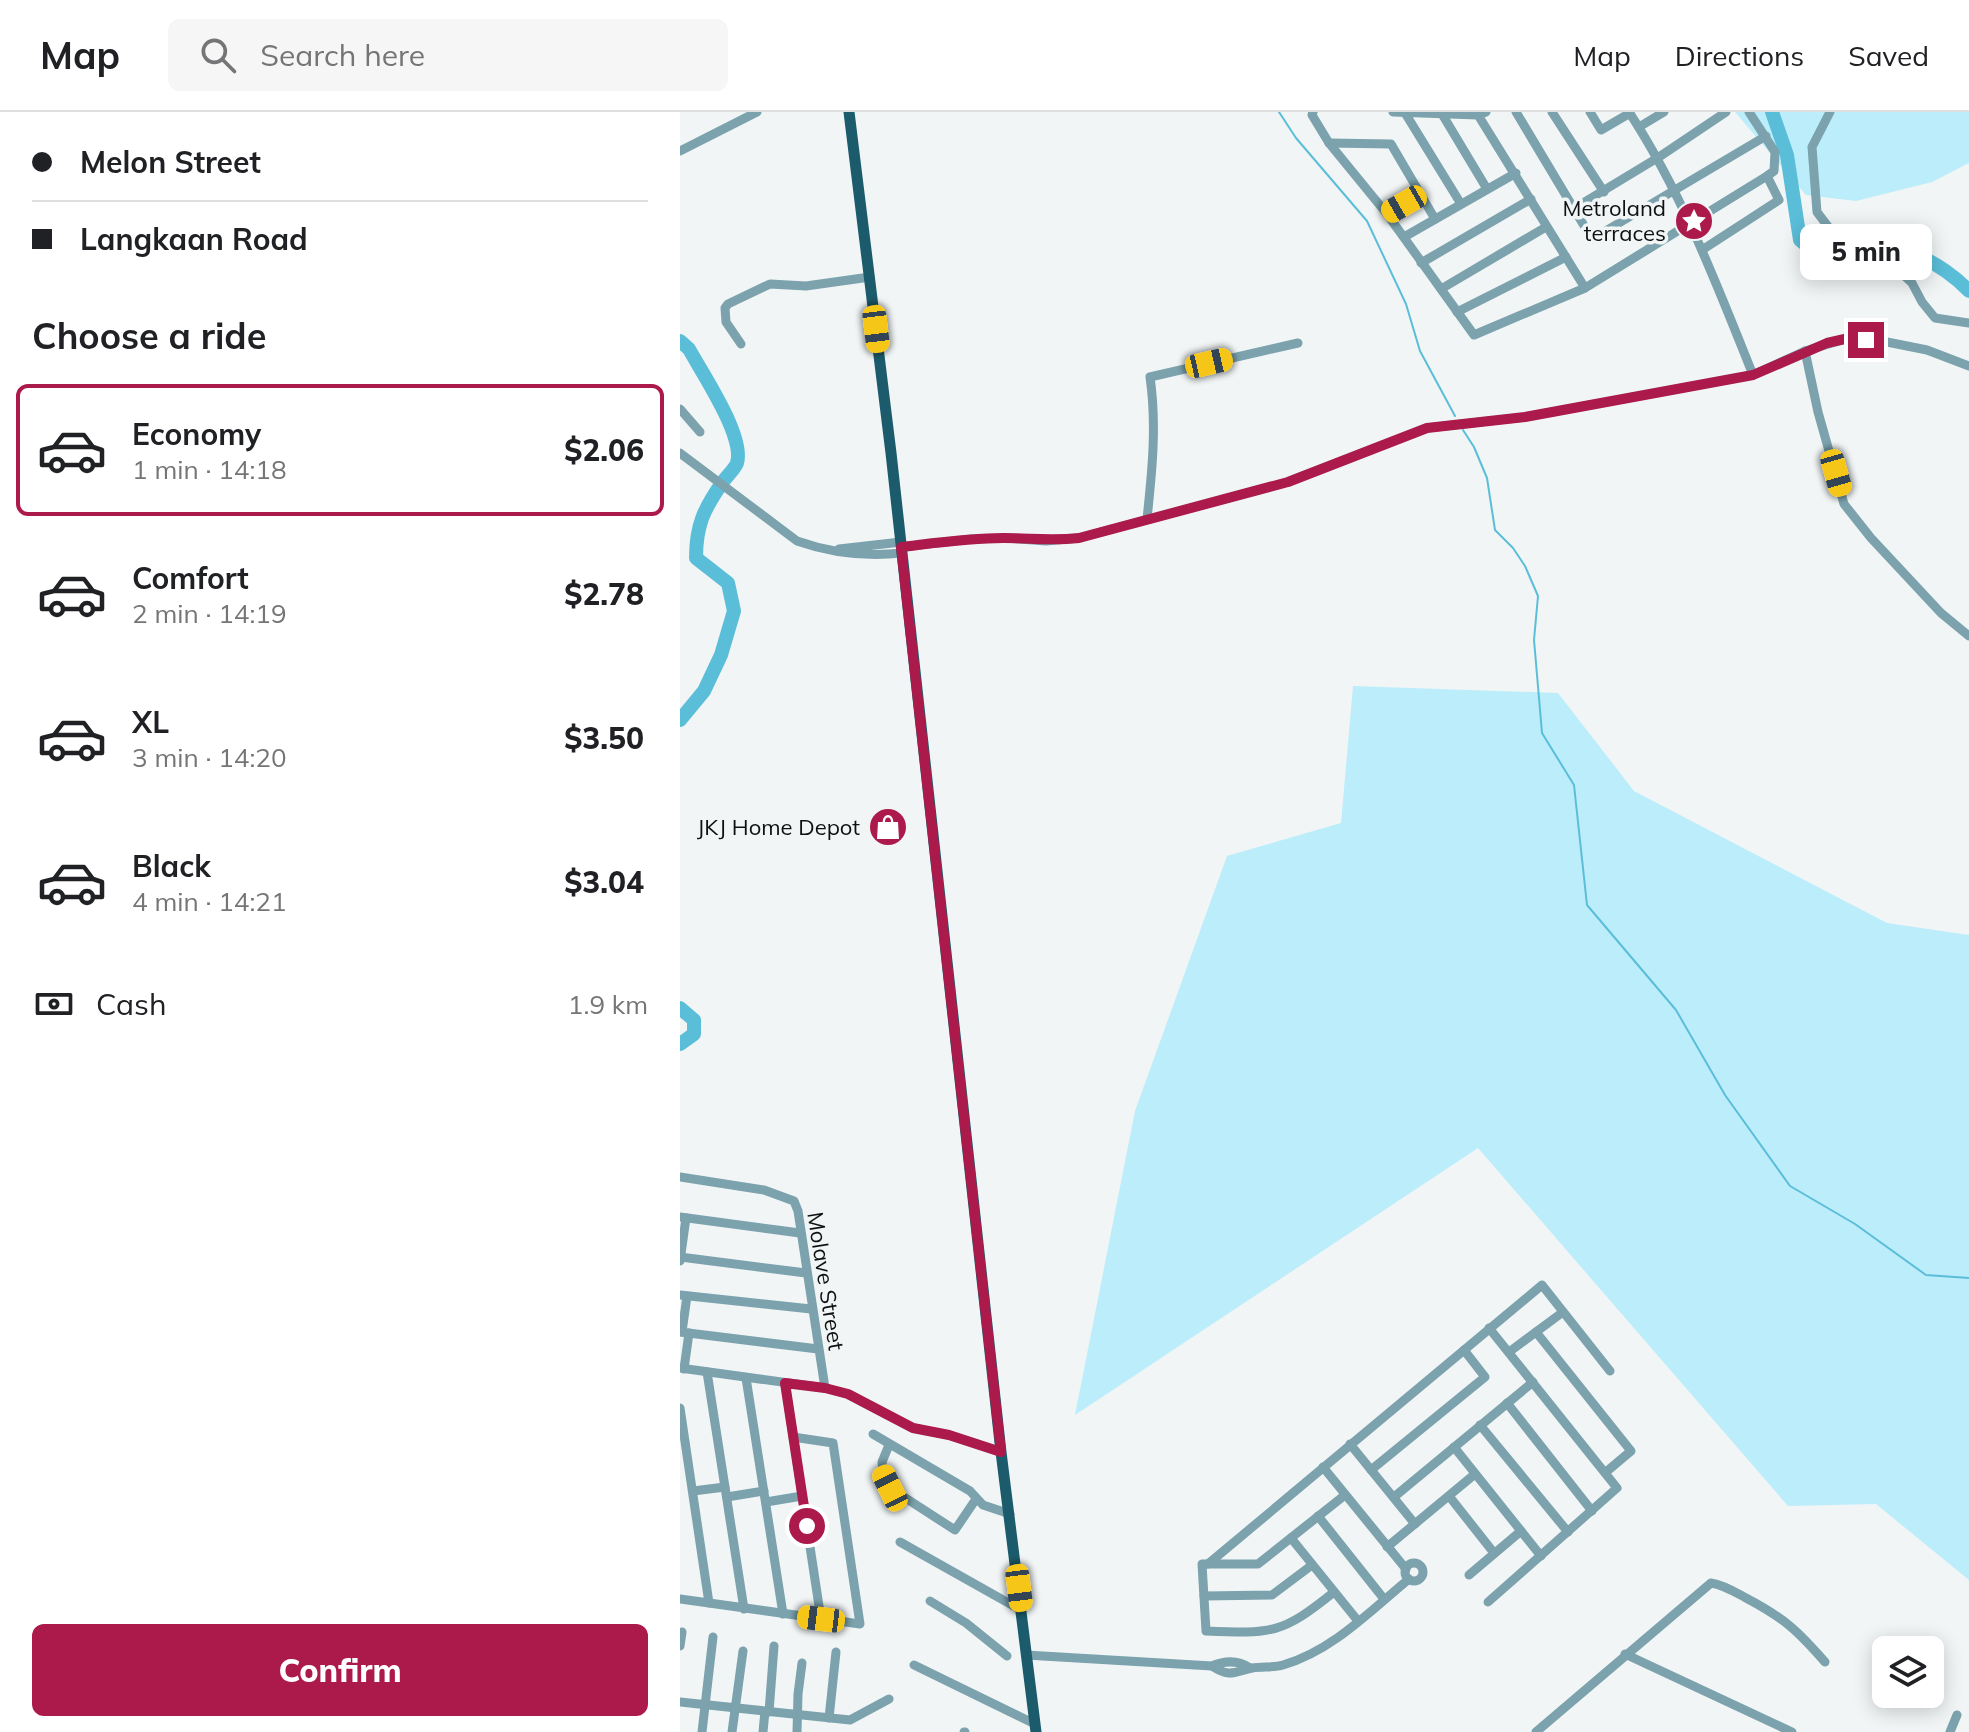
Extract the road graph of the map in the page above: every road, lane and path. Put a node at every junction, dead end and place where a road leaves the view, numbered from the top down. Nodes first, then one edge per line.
1 (757, 112) edge
2 (849, 112) edge
3 (1393, 112) edge
4 (1516, 112) edge
5 (1552, 112) edge
6 (1590, 112) edge
7 (1664, 112) edge
8 (1726, 112) edge
9 (1749, 112) edge
10 (1830, 112) edge
11 (1312, 113) edge
12 (1405, 113) edge
13 (1629, 113) edge
14 (1442, 114) junction
15 (1482, 114) edge
16 (1639, 127) junction
17 (1766, 136) junction
18 (1329, 143) junction
19 (680, 151) edge
20 (1659, 157) junction
21 (1516, 173) junction
22 (1767, 176) junction
23 (1487, 189) junction
24 (1674, 190) junction
25 (1604, 192) junction
26 (1420, 195) junction
27 (1531, 199) junction
28 (1461, 204) junction
29 (1573, 209) junction
30 (1387, 214) junction
31 (1435, 219) junction
32 (1689, 225) junction
33 (1546, 227) junction
34 (1404, 237) junction
35 (1702, 250) junction
36 (1566, 257) junction
37 (1421, 263) junction
38 (870, 277) junction
39 (1585, 288) junction
40 (1441, 289) junction
41 (1457, 312) junction
42 (1969, 323) edge
43 (1298, 343) dead end
44 (741, 344) dead end
45 (1805, 351) junction
46 (1969, 366) edge
47 (1753, 375) junction
48 (680, 409) edge
49 (700, 432) dead end
50 (680, 453) edge
51 (1147, 519) junction
52 (883, 544) junction
53 (901, 547) junction
54 (836, 550) junction
55 (884, 555) junction
56 (1969, 636) edge
57 (680, 1177) edge
58 (683, 1218) edge
59 (800, 1233) junction
60 (680, 1258) edge
61 (806, 1273) junction
62 (683, 1296) edge
63 (811, 1309) junction
64 (1563, 1312) junction
65 (1489, 1328) junction
66 (684, 1332) edge
67 (1536, 1332) junction
68 (818, 1349) junction
69 (1464, 1350) junction
70 (1509, 1352) junction
71 (682, 1369) edge
72 (1610, 1371) dead end
73 (707, 1372) junction
74 (746, 1378) junction
75 (1533, 1382) junction
76 (785, 1383) junction
77 (825, 1388) junction
78 (1507, 1403) junction
79 (680, 1408) edge
80 (1480, 1425) junction
81 (873, 1434) dead end
82 (793, 1437) junction
83 (1350, 1444) junction
84 (889, 1445) junction
85 (1454, 1447) junction
86 (1001, 1452) junction
87 (1323, 1467) junction
88 (1371, 1470) junction
89 (1606, 1472) junction
90 (1475, 1474) junction
91 (680, 1483) edge
92 (692, 1486) junction
93 (764, 1491) junction
94 (726, 1492) junction
95 (1345, 1495) junction
96 (802, 1496) junction
97 (1449, 1496) junction
98 (1394, 1497) junction
99 (976, 1499) junction
100 (766, 1502) junction
101 (1592, 1511) junction
102 (1010, 1514) junction
103 (1318, 1516) junction
104 (1415, 1524) junction
105 (1521, 1531) junction
106 (1568, 1532) junction
107 (1291, 1538) junction
108 (900, 1542) dead end
109 (1387, 1547) junction
110 (1494, 1553) junction
111 (1541, 1556) junction
112 (1208, 1564) junction
113 (1312, 1565) junction
114 (1469, 1575) dead end
115 (1334, 1592) junction
116 (1204, 1596) junction
117 (680, 1599) edge
118 (1384, 1599) junction
119 (930, 1601) dead end
120 (1488, 1602) dead end
121 (709, 1603) junction
122 (744, 1609) junction
123 (1021, 1610) junction
124 (783, 1614) junction
125 (821, 1619) junction
126 (1358, 1621) junction
127 (682, 1632) edge
128 (713, 1637) dead end
129 (680, 1646) edge
130 (774, 1646) dead end
131 (743, 1651) dead end
132 (836, 1652) dead end
133 (1625, 1654) junction
134 (1026, 1655) junction
135 (1007, 1656) dead end
136 (1825, 1662) dead end
137 (802, 1663) dead end
138 (914, 1665) dead end
139 (889, 1699) dead end
140 (680, 1702) edge
141 (705, 1705) junction
142 (735, 1708) junction
143 (767, 1711) junction
144 (799, 1715) junction
145 (1957, 1715) dead end
146 (829, 1718) junction
147 (850, 1720) junction
148 (1545, 1724) junction
149 (1035, 1728) edge
150 (702, 1732) edge
151 (732, 1732) edge
152 (763, 1732) edge
153 (797, 1732) edge
154 (854, 1732) edge
155 (1536, 1732) edge
156 (1553, 1732) edge
157 (1792, 1732) edge
158 (1950, 1732) edge

1 - 19 street
2 - 38 main road
3 - 12 street
4 - 29 street
5 - 25 street
6 - 13 street
7 - 16 street
8 - 20 street
9 - 17 street
10 - 42 street
11 - 18 street
12 - 14 street
12 - 28 street
13 - 16 street
14 - 15 street
14 - 23 street
15 - 21 street
16 - 20 street
17 - 22 street
17 - 24 street
18 - 26 street
18 - 30 street
20 - 24 street
20 - 25 street
21 - 23 street
21 - 27 street
22 - 32 street
22 - 35 street
23 - 28 street
24 - 29 street
24 - 32 street
25 - 29 street
26 - 30 street
26 - 31 street
27 - 33 street
27 - 37 street
28 - 31 street
30 - 34 street
31 - 34 street
32 - 35 street
32 - 39 street
33 - 36 street
33 - 40 street
34 - 37 street
35 - 47 street
36 - 39 street
36 - 41 street
37 - 40 street
38 - 44 street
38 - 53 main road
39 - 41 street
40 - 41 street
43 - 51 street
45 - 46 street
45 - 47 street
45 - 56 street
47 - 51 street
48 - 49 street
50 - 54 street
51 - 53 street
52 - 53 street
52 - 54 street
52 - 55 street
53 - 55 street
53 - 86 main road
54 - 55 street
57 - 59 street, Molave Street
58 - 59 street
58 - 60 street
59 - 61 street, Molave Street
60 - 61 street
61 - 63 street, Molave Street
62 - 63 street
62 - 66 street
63 - 68 street, Molave Street
64 - 65 street
64 - 67 street
64 - 72 street
65 - 69 street
65 - 70 street
66 - 68 street
66 - 71 street
67 - 70 street
67 - 89 street
68 - 77 street, Molave Street
69 - 83 street
69 - 88 street
70 - 75 street
71 - 73 street
73 - 74 street
73 - 94 street
74 - 76 street
74 - 93 street
75 - 78 street
75 - 89 street
76 - 77 street
76 - 82 street
77 - 86 street
78 - 80 street
78 - 101 street
79 - 92 street
80 - 85 street
80 - 106 street
81 - 84 street
82 - 96 street
82 - 125 street
83 - 87 street
83 - 88 street
84 - 99 street
84 - 99 street
85 - 90 street
85 - 98 street
86 - 102 main road
87 - 95 street
87 - 112 street
88 - 98 street
89 - 101 street
90 - 97 street
90 - 105 street
91 - 92 street
92 - 94 street
92 - 121 street
93 - 94 street
93 - 100 street
94 - 122 street
95 - 103 street
95 - 109 street
96 - 100 street
96 - 125 street
97 - 104 street
97 - 110 street
98 - 104 street
99 - 102 street
100 - 124 street
101 - 106 street
102 - 123 main road
103 - 107 street
103 - 118 street
104 - 109 street
105 - 110 street
105 - 111 street
106 - 111 street
107 - 112 street
107 - 113 street
108 - 123 street
109 - 118 street
110 - 114 street
111 - 120 street
112 - 116 street
113 - 115 street
113 - 116 street
115 - 116 street
115 - 126 street
117 - 121 street
118 - 126 street
119 - 135 street
121 - 122 street
122 - 124 street
123 - 134 main road
124 - 125 street
126 - 134 street
127 - 129 street
128 - 141 street
130 - 143 street
131 - 142 street
132 - 146 street
133 - 136 street
133 - 148 street
133 - 157 street
134 - 149 main road
137 - 144 street
138 - 149 street
139 - 147 street
140 - 141 street
141 - 142 street
141 - 150 street
142 - 143 street
142 - 151 street
143 - 144 street
143 - 152 street
144 - 146 street
144 - 153 street
145 - 158 street
146 - 147 street
147 - 154 street
148 - 155 street
148 - 156 street

